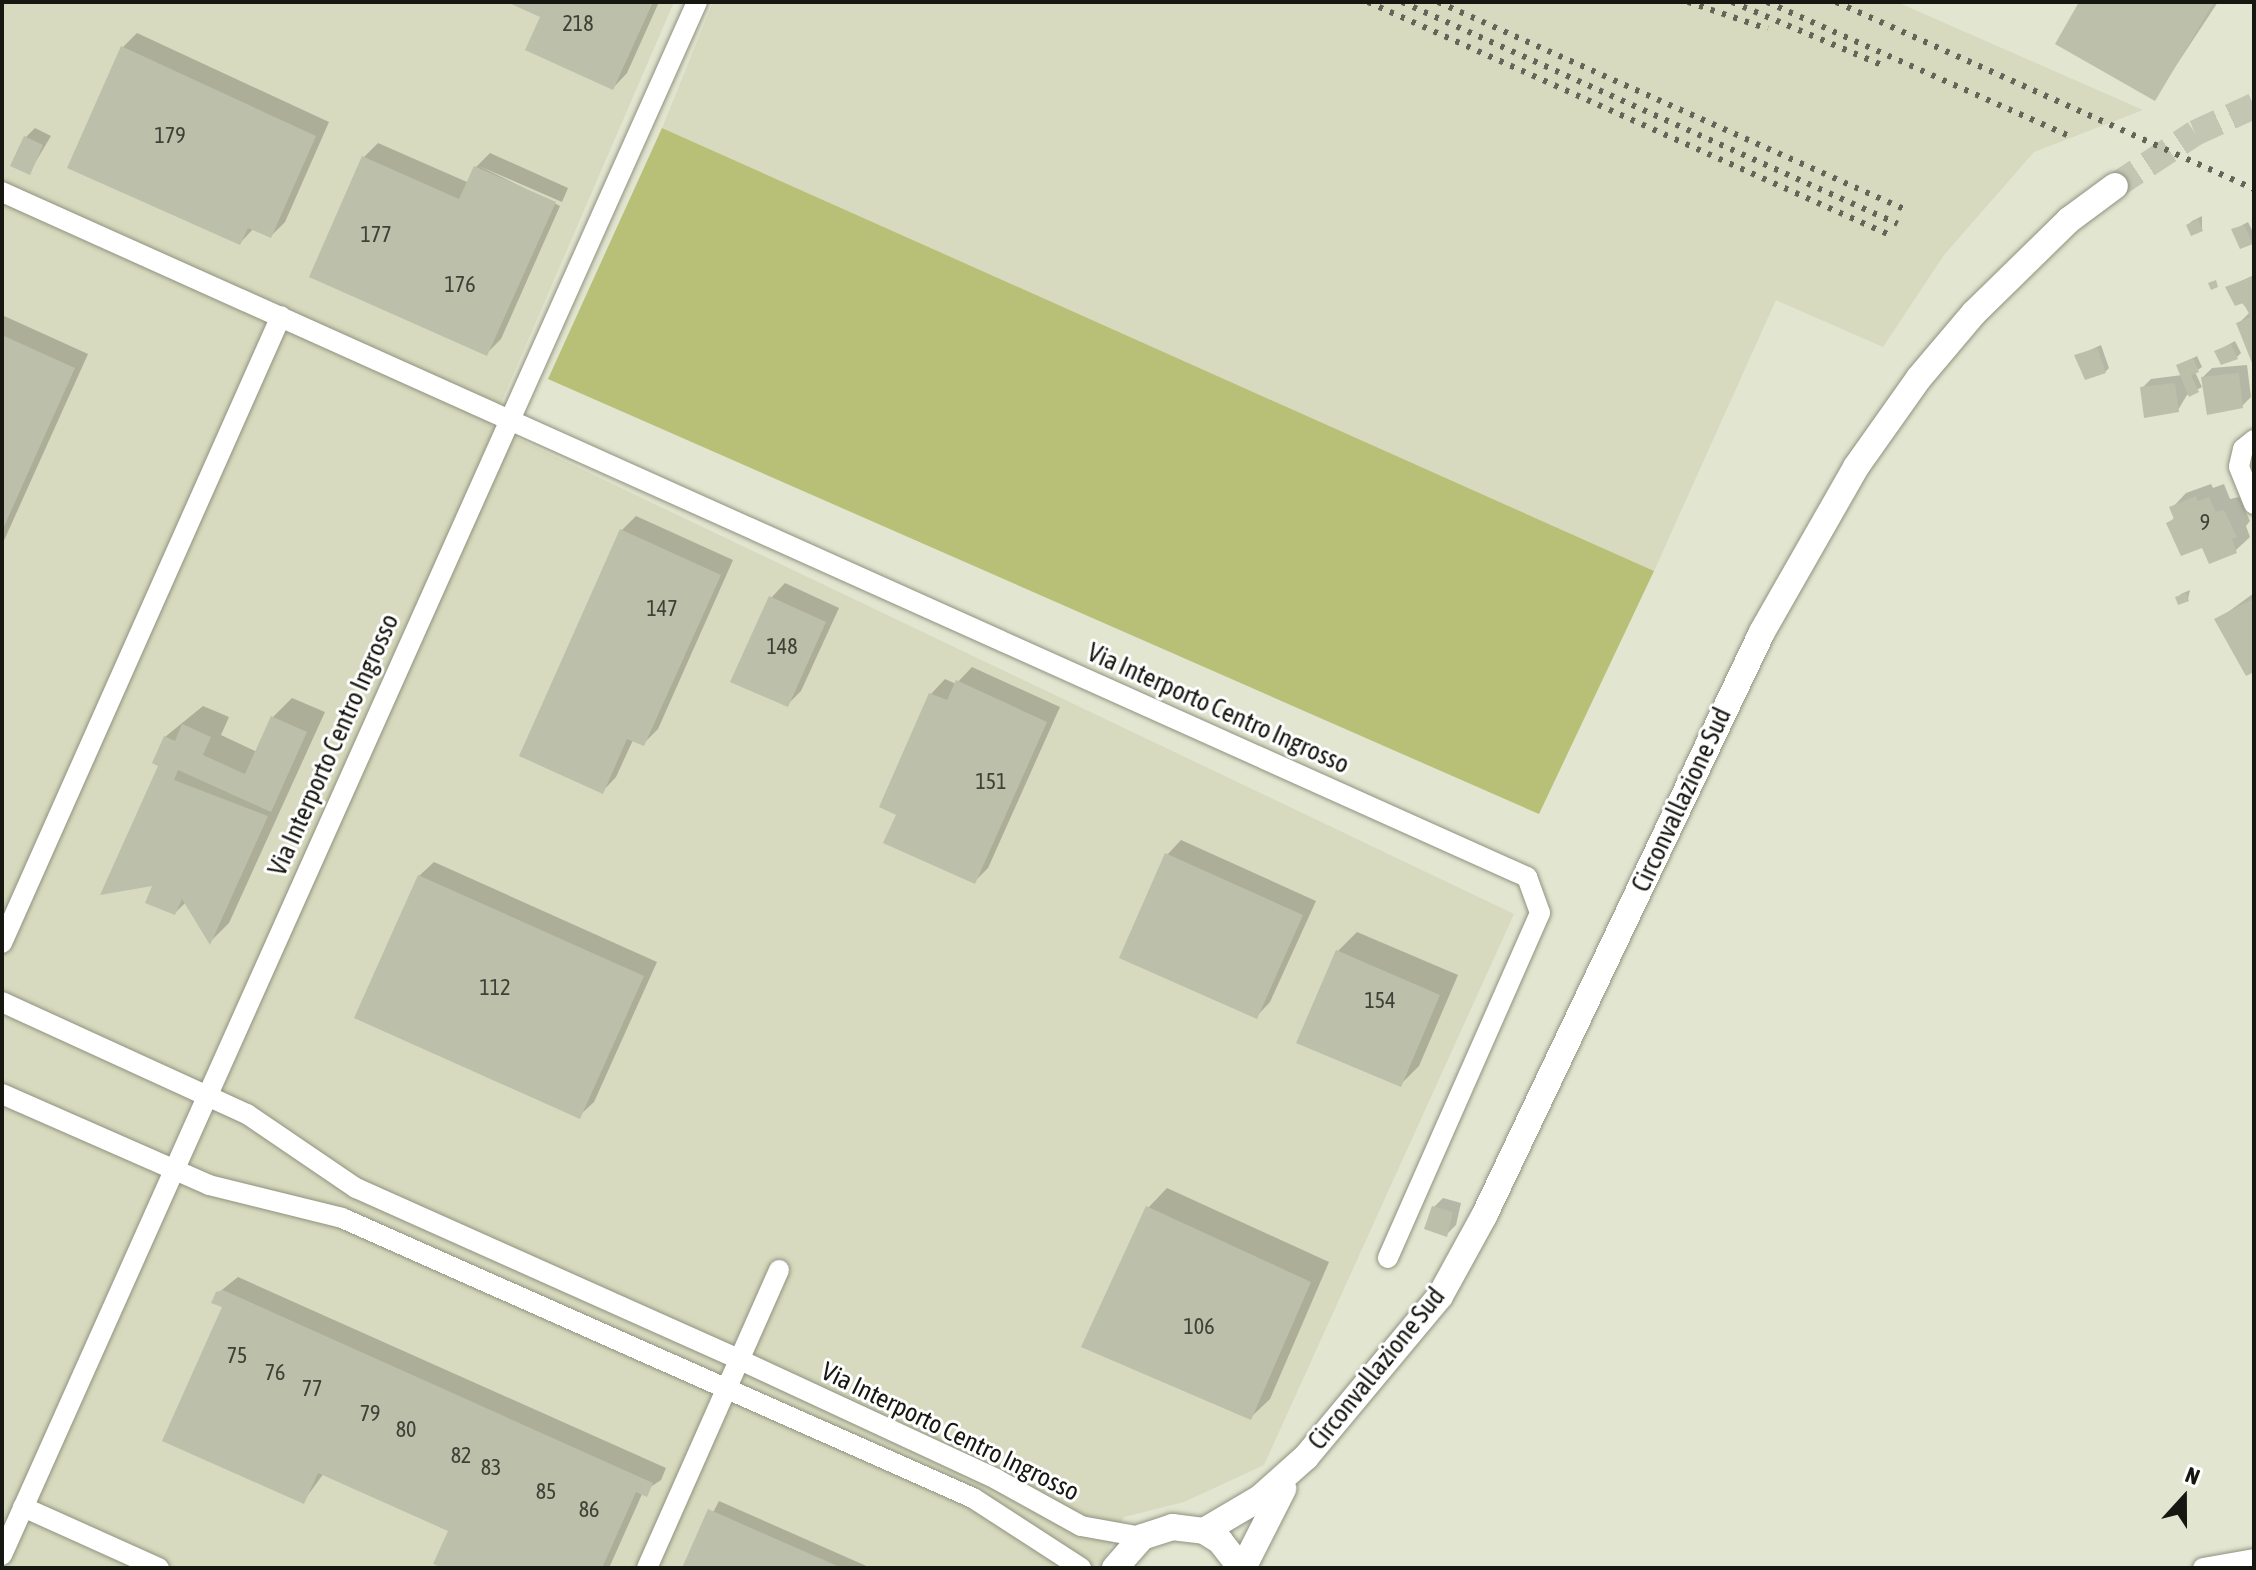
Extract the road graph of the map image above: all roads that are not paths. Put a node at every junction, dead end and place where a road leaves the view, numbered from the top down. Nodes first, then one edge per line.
1 (697, 2) edge
2 (2115, 186) tunnel mouth
3 (2, 192) edge
4 (281, 316) junction
5 (510, 418) junction
6 (2254, 440) edge
7 (2254, 504) edge
8 (2, 943) edge
9 (2, 1002) edge
10 (2, 1094) edge
11 (207, 1094) junction
12 (172, 1170) junction
13 (1388, 1258) dead end
14 (779, 1270) dead end
15 (740, 1360) junction
16 (728, 1390) junction
17 (1306, 1457) junction
18 (23, 1507) junction
19 (1204, 1531) junction
20 (1142, 1537) junction
21 (2, 1555) edge
22 (2254, 1559) edge
23 (159, 1568) edge
24 (647, 1568) edge
25 (1081, 1568) edge
26 (1115, 1568) edge
27 (1242, 1568) edge
28 (2203, 1568) edge

1 - 5 street, Via Interporto Centro Ingrosso
2 - 17 main road, Circonvallazione Sud
3 - 4 street, Via Interporto Centro Ingrosso
4 - 5 street, Via Interporto Centro Ingrosso
4 - 8 street
5 - 11 street, Via Interporto Centro Ingrosso
5 - 13 street, Via Interporto Centro Ingrosso
6 - 7 street
9 - 11 street, Via Interporto Centro Ingrosso
10 - 12 street, Via Interporto Centro Ingrosso
11 - 12 street, Via Interporto Centro Ingrosso
11 - 15 street, Via Interporto Centro Ingrosso
12 - 16 street, Via Interporto Centro Ingrosso
12 - 18 street, Via Interporto Centro Ingrosso
14 - 15 street
15 - 16 street
15 - 20 street, Via Interporto Centro Ingrosso
16 - 24 street
16 - 25 street, Via Interporto Centro Ingrosso
17 - 19 main road
17 - 27 main road
18 - 21 street, Via Interporto Centro Ingrosso
18 - 23 street
19 - 20 main road
19 - 27 main road
20 - 26 main road
22 - 28 street

